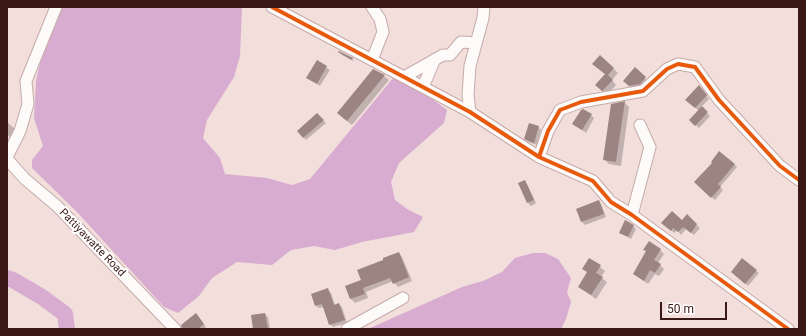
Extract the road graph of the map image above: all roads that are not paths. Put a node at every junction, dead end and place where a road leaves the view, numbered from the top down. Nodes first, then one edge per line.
1 (56, 7) edge
2 (272, 7) edge
3 (372, 7) edge
4 (484, 7) edge
5 (476, 43) junction
6 (372, 60) junction
7 (435, 60) junction
8 (404, 77) junction
9 (423, 87) junction
10 (470, 112) junction
11 (640, 125) dead end
12 (539, 157) junction
13 (7, 158) edge
14 (799, 180) edge
15 (632, 215) junction
16 (403, 298) dead end
17 (175, 329) edge
18 (347, 329) edge
19 (788, 329) edge

1 - 13 street, Pattiyawatte Road
2 - 6 street
3 - 6 street
4 - 5 street
5 - 7 street
5 - 10 street
6 - 8 street
7 - 8 street
7 - 9 street
8 - 9 street
9 - 10 street
10 - 12 street
11 - 15 street
12 - 14 street
12 - 15 street
13 - 17 street, Pattiyawatte Road
15 - 19 street
16 - 18 street

